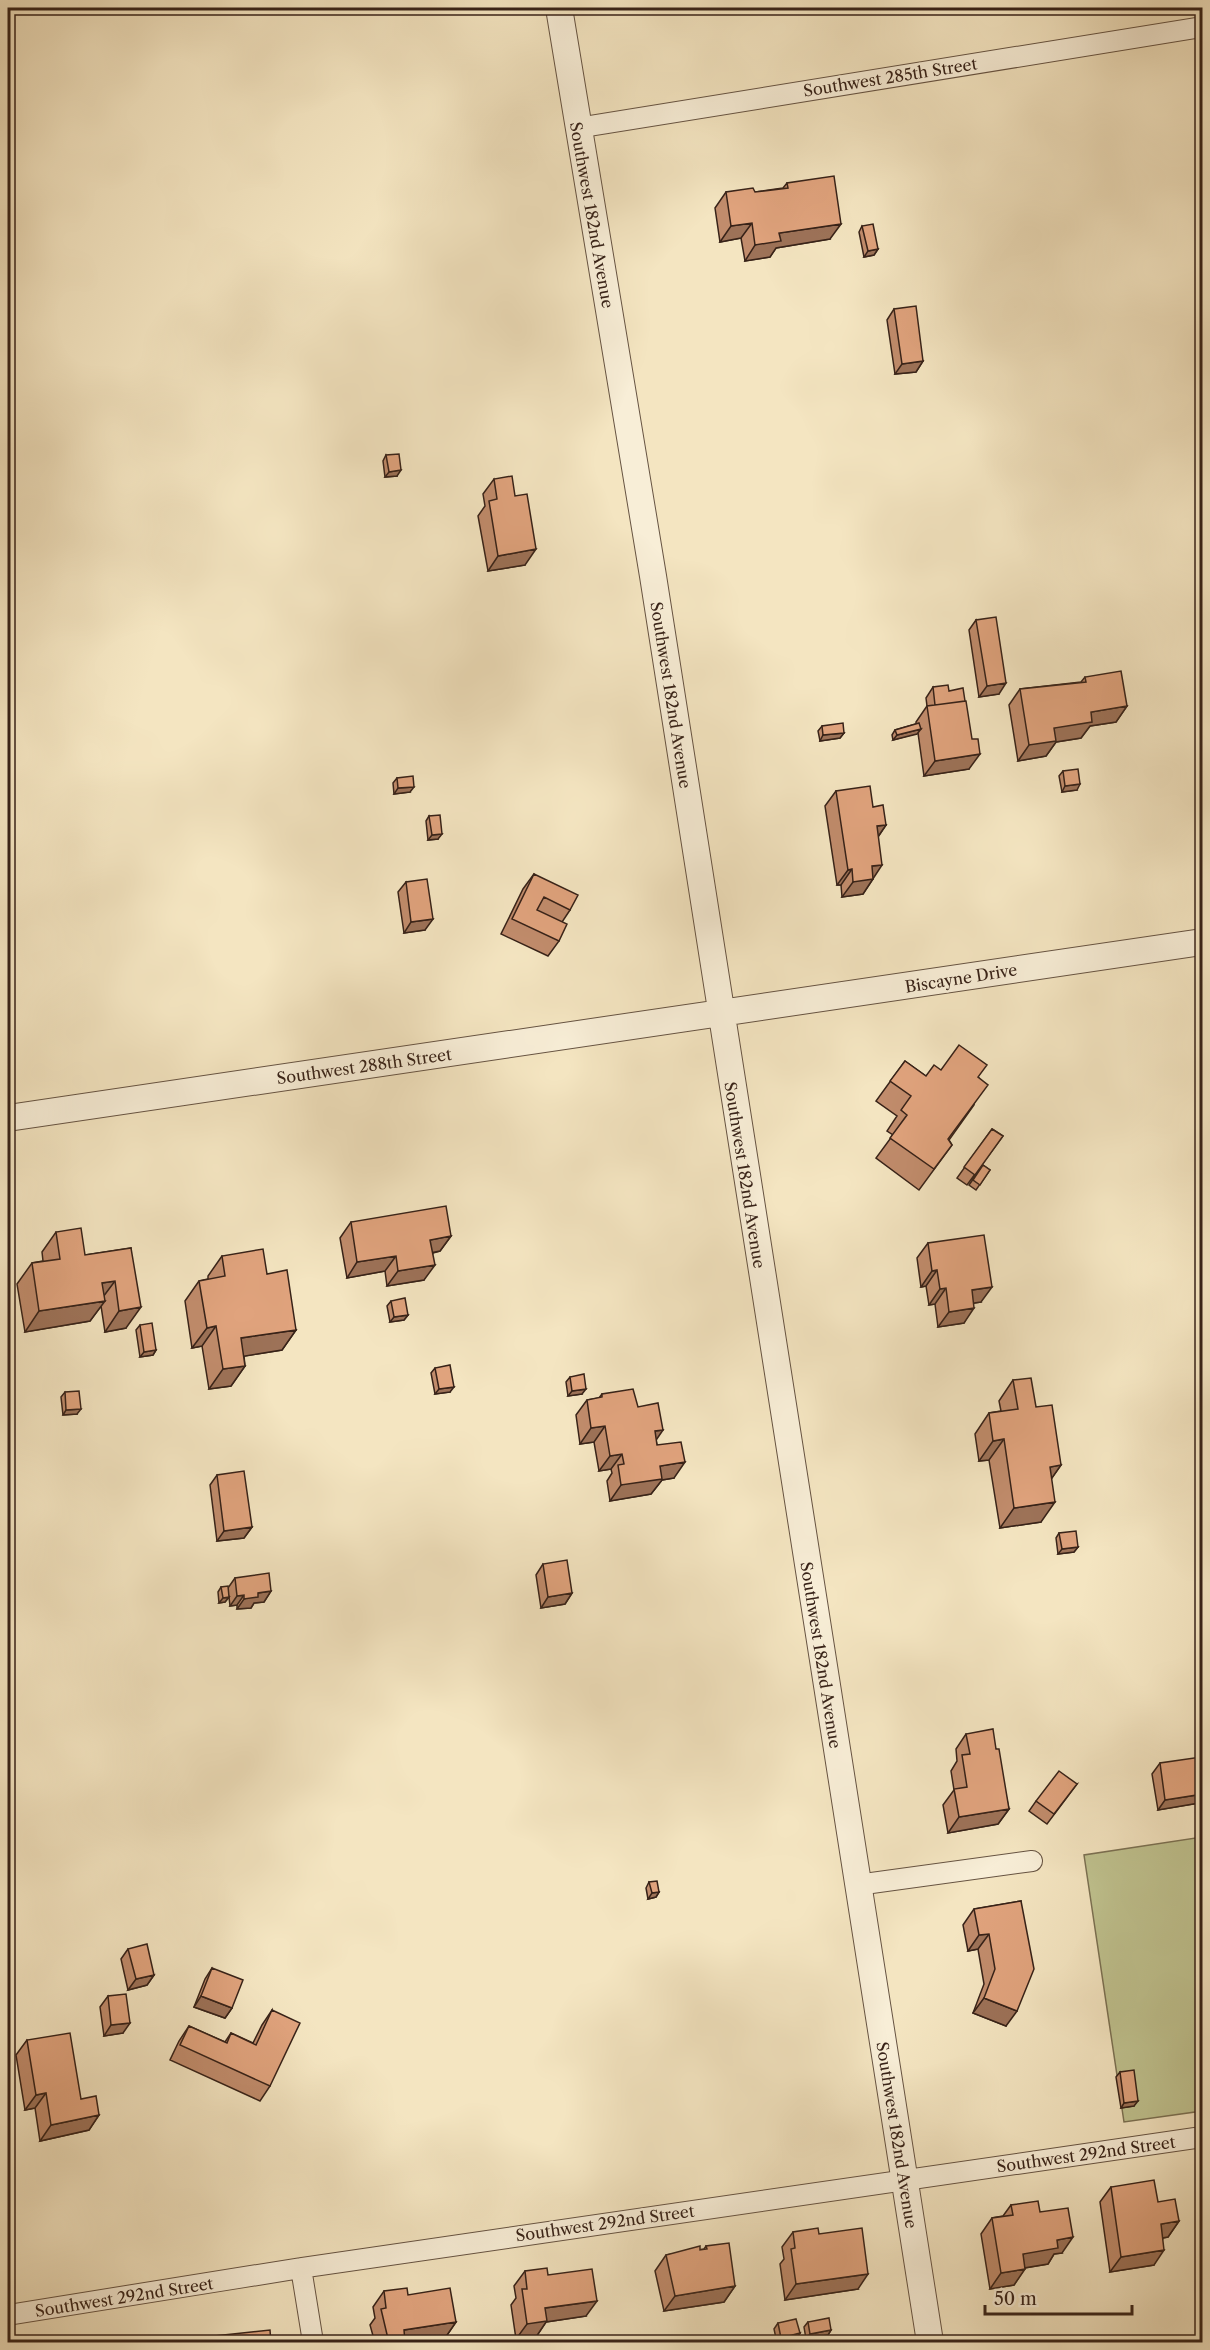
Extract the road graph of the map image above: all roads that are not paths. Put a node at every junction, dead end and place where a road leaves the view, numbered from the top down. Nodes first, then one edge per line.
1 (559, 8) edge
2 (1203, 27) edge
3 (577, 128) junction
4 (1203, 942) edge
5 (720, 1015) junction
6 (8, 1118) edge
7 (1032, 1861) dead end
8 (857, 1885) junction
9 (1203, 2137) edge
10 (905, 2180) junction
11 (301, 2268) junction
12 (8, 2315) edge
13 (313, 2343) edge
14 (930, 2343) edge

1 - 3 street, Southwest 182nd Avenue
2 - 3 street, Southwest 285th Street
3 - 5 street, Southwest 182nd Avenue
4 - 5 street, Biscayne Drive
5 - 6 street, Southwest 288th Street
5 - 8 street, Southwest 182nd Avenue
7 - 8 street
8 - 10 street, Southwest 182nd Avenue
9 - 10 street, Southwest 292nd Street
10 - 11 street, Southwest 292nd Street
10 - 14 street, Southwest 182nd Avenue
11 - 12 street, Southwest 292nd Street
11 - 13 street

